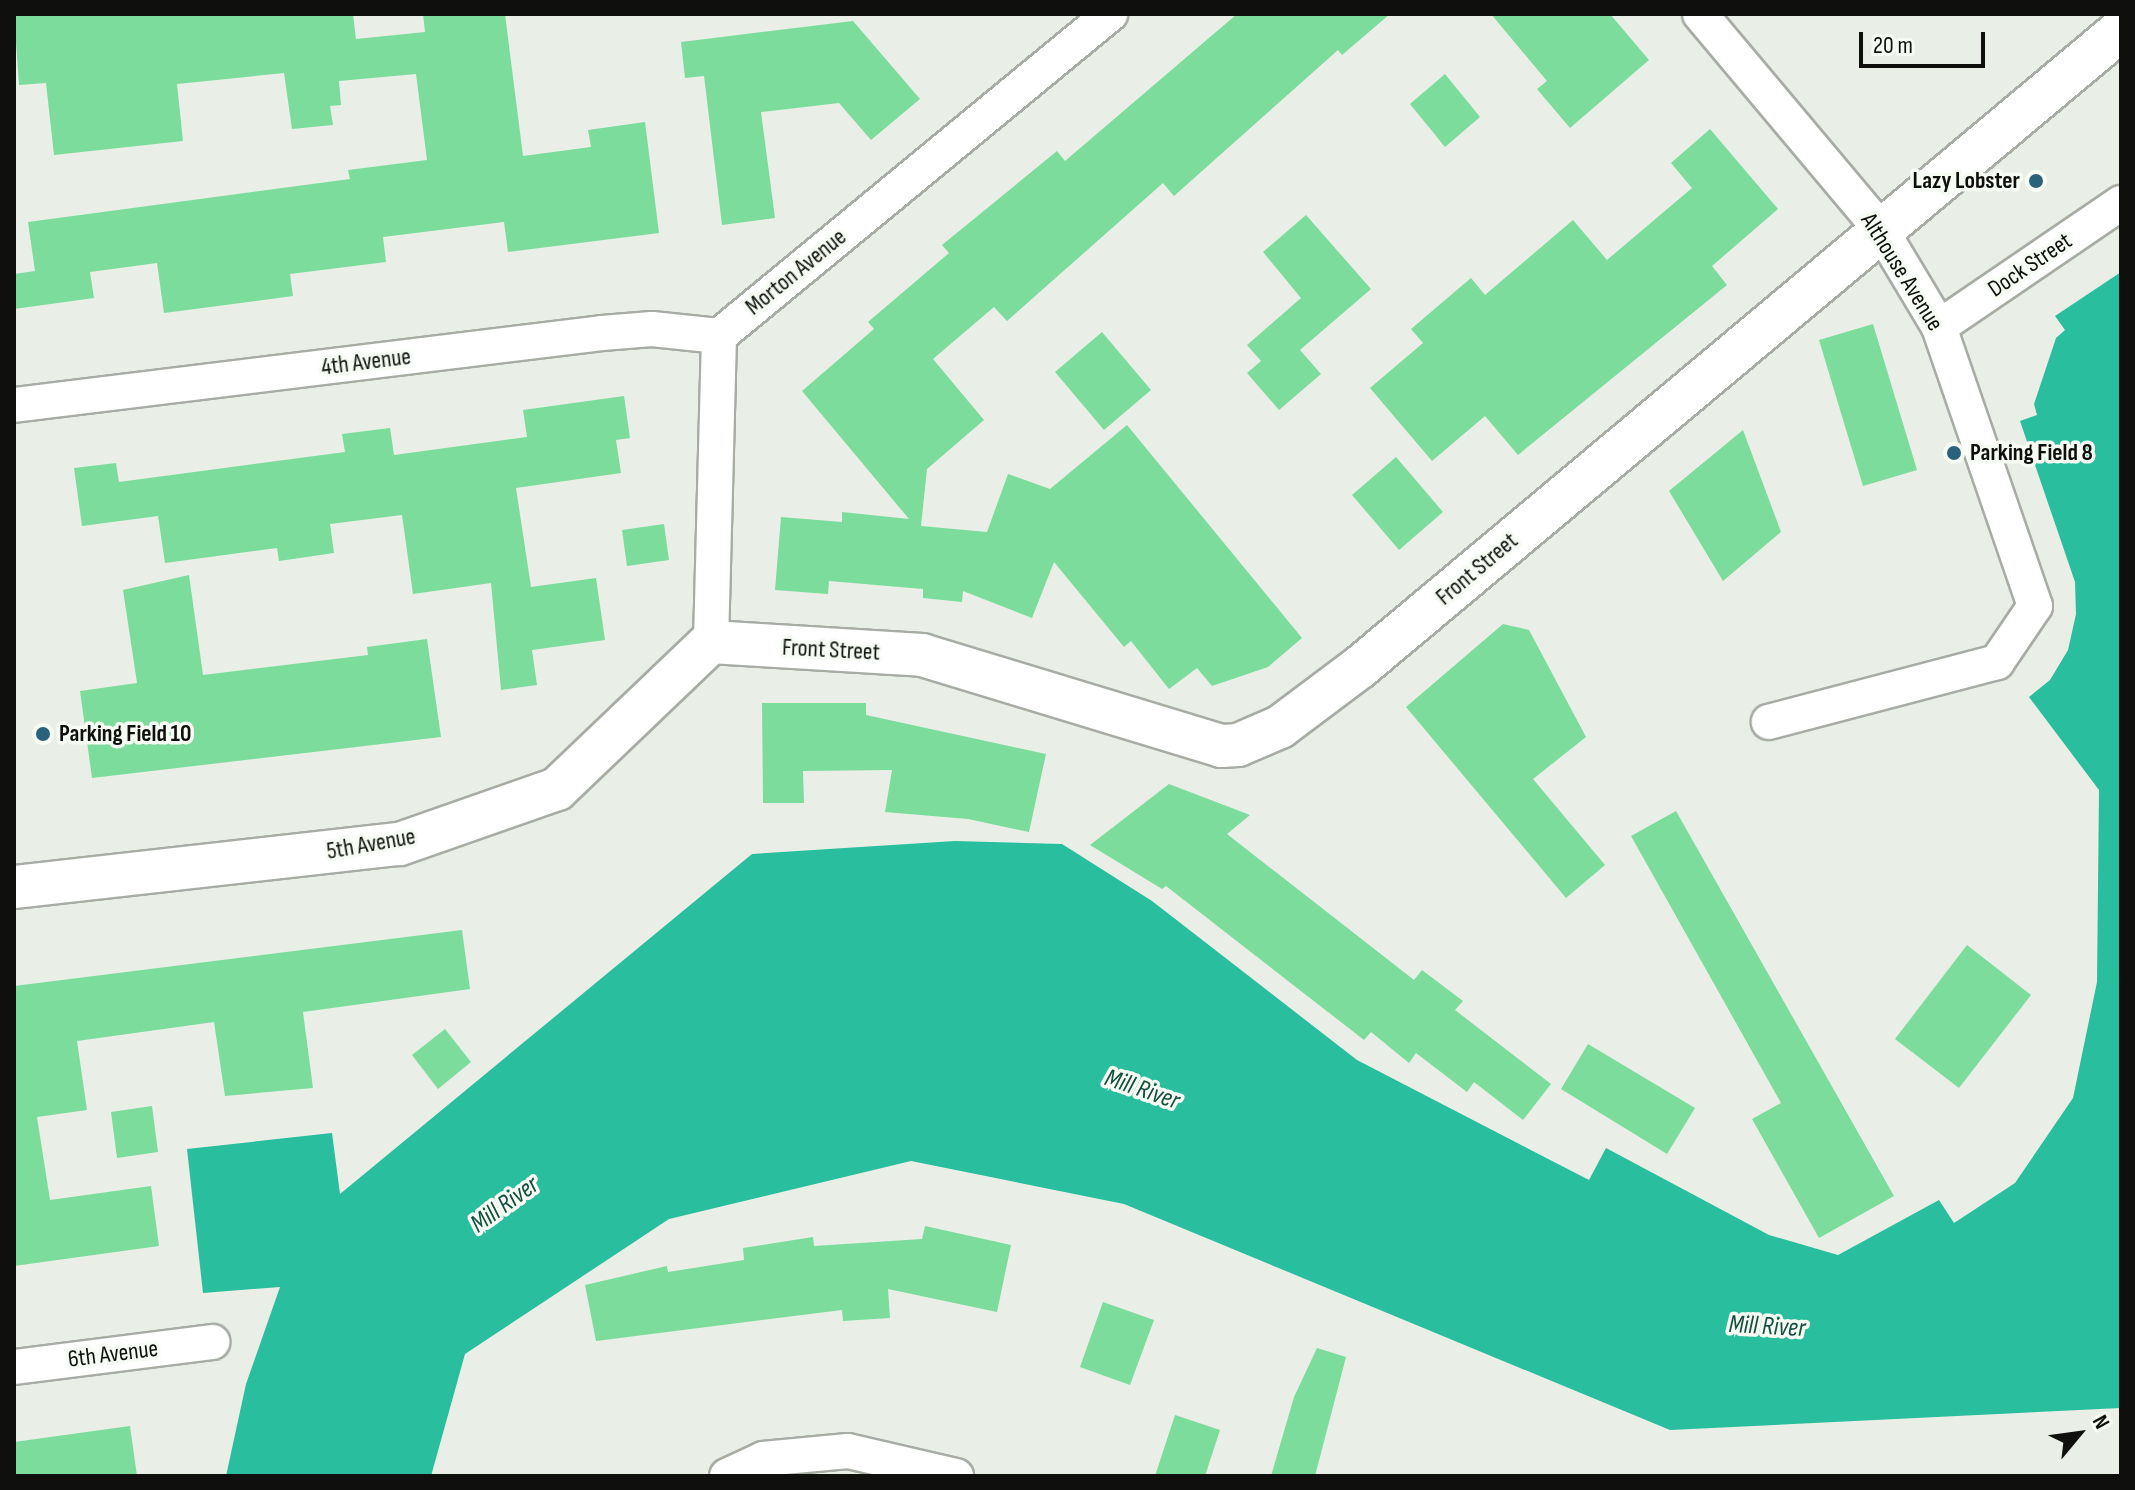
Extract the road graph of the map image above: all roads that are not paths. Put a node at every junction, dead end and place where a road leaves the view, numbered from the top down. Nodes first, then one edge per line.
1 (1110, 14) edge
2 (1700, 14) edge
3 (2121, 30) edge
4 (2121, 203) edge
5 (1881, 230) junction
6 (1939, 327) junction
7 (719, 336) junction
8 (14, 405) edge
9 (711, 642) junction
10 (1769, 722) dead end
11 (14, 887) edge
12 (212, 1342) dead end
13 (14, 1367) edge
14 (727, 1476) edge
15 (956, 1476) edge

1 - 7 street, Morton Avenue
2 - 5 street, Althouse Avenue
3 - 5 street, Front Street
4 - 6 street, Dock Street
5 - 6 street, Althouse Avenue
5 - 9 street, Front Street
6 - 10 street, Althouse Avenue
7 - 8 street, 4th Avenue
7 - 9 street
9 - 11 street, 5th Avenue
12 - 13 street, 6th Avenue
14 - 15 street

